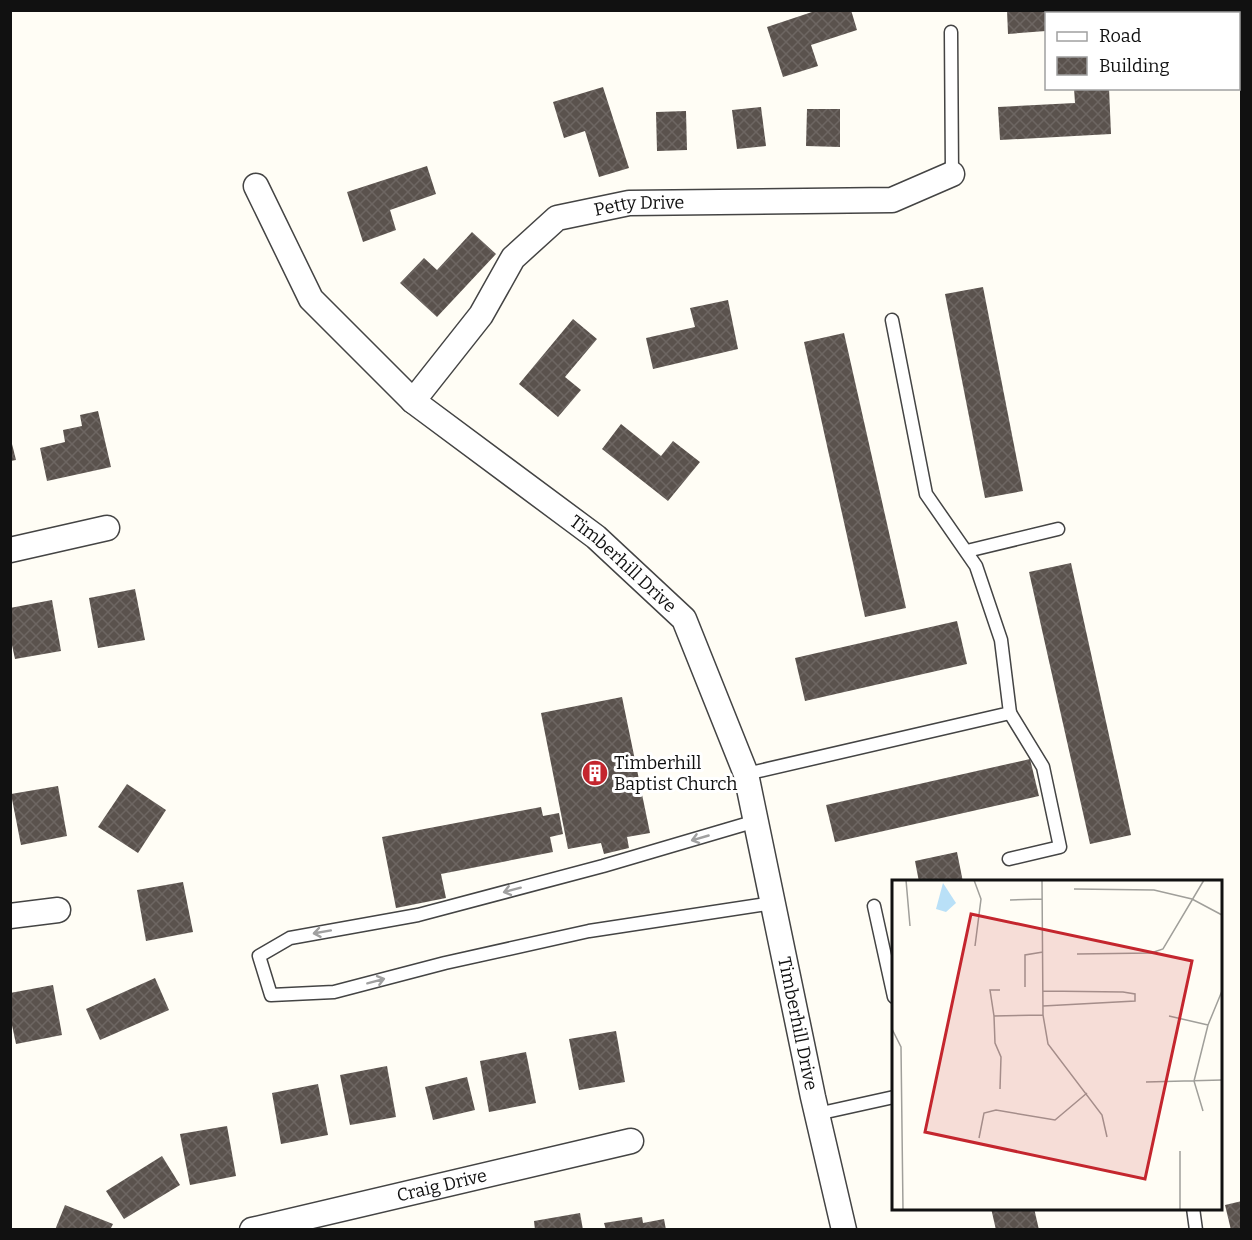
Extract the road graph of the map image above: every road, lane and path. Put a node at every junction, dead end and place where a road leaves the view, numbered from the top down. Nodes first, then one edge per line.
1 (951, 32) dead end
2 (952, 174) joint
3 (256, 186) dead end
4 (892, 320) dead end
5 (413, 401) junction
6 (107, 528) dead end
7 (1058, 529) dead end
8 (10, 550) edge
9 (967, 551) junction
10 (1010, 713) junction
11 (746, 774) junction
12 (756, 821) junction
13 (1009, 859) dead end
14 (773, 903) junction
15 (874, 906) dead end
16 (58, 910) dead end
17 (10, 916) edge
18 (892, 988) edge
19 (892, 1097) edge
20 (817, 1114) junction
21 (631, 1141) dead end
22 (1193, 1210) edge
23 (252, 1230) edge
24 (844, 1230) edge
25 (1196, 1230) edge

1 - 2 lane
2 - 5 street, Petty Drive
3 - 5 street, Timberhill Drive
4 - 9 lane
5 - 11 street, Timberhill Drive
6 - 8 street
7 - 9 lane
9 - 10 lane
10 - 11 lane
10 - 13 lane
11 - 12 street, Timberhill Drive
12 - 14 street, Timberhill Drive
12 -> 14 lane
14 - 20 street, Timberhill Drive
15 - 18 lane
16 - 17 street
19 - 20 lane
20 - 24 street, Timberhill Drive
21 - 23 street, Craig Drive
22 - 25 lane

